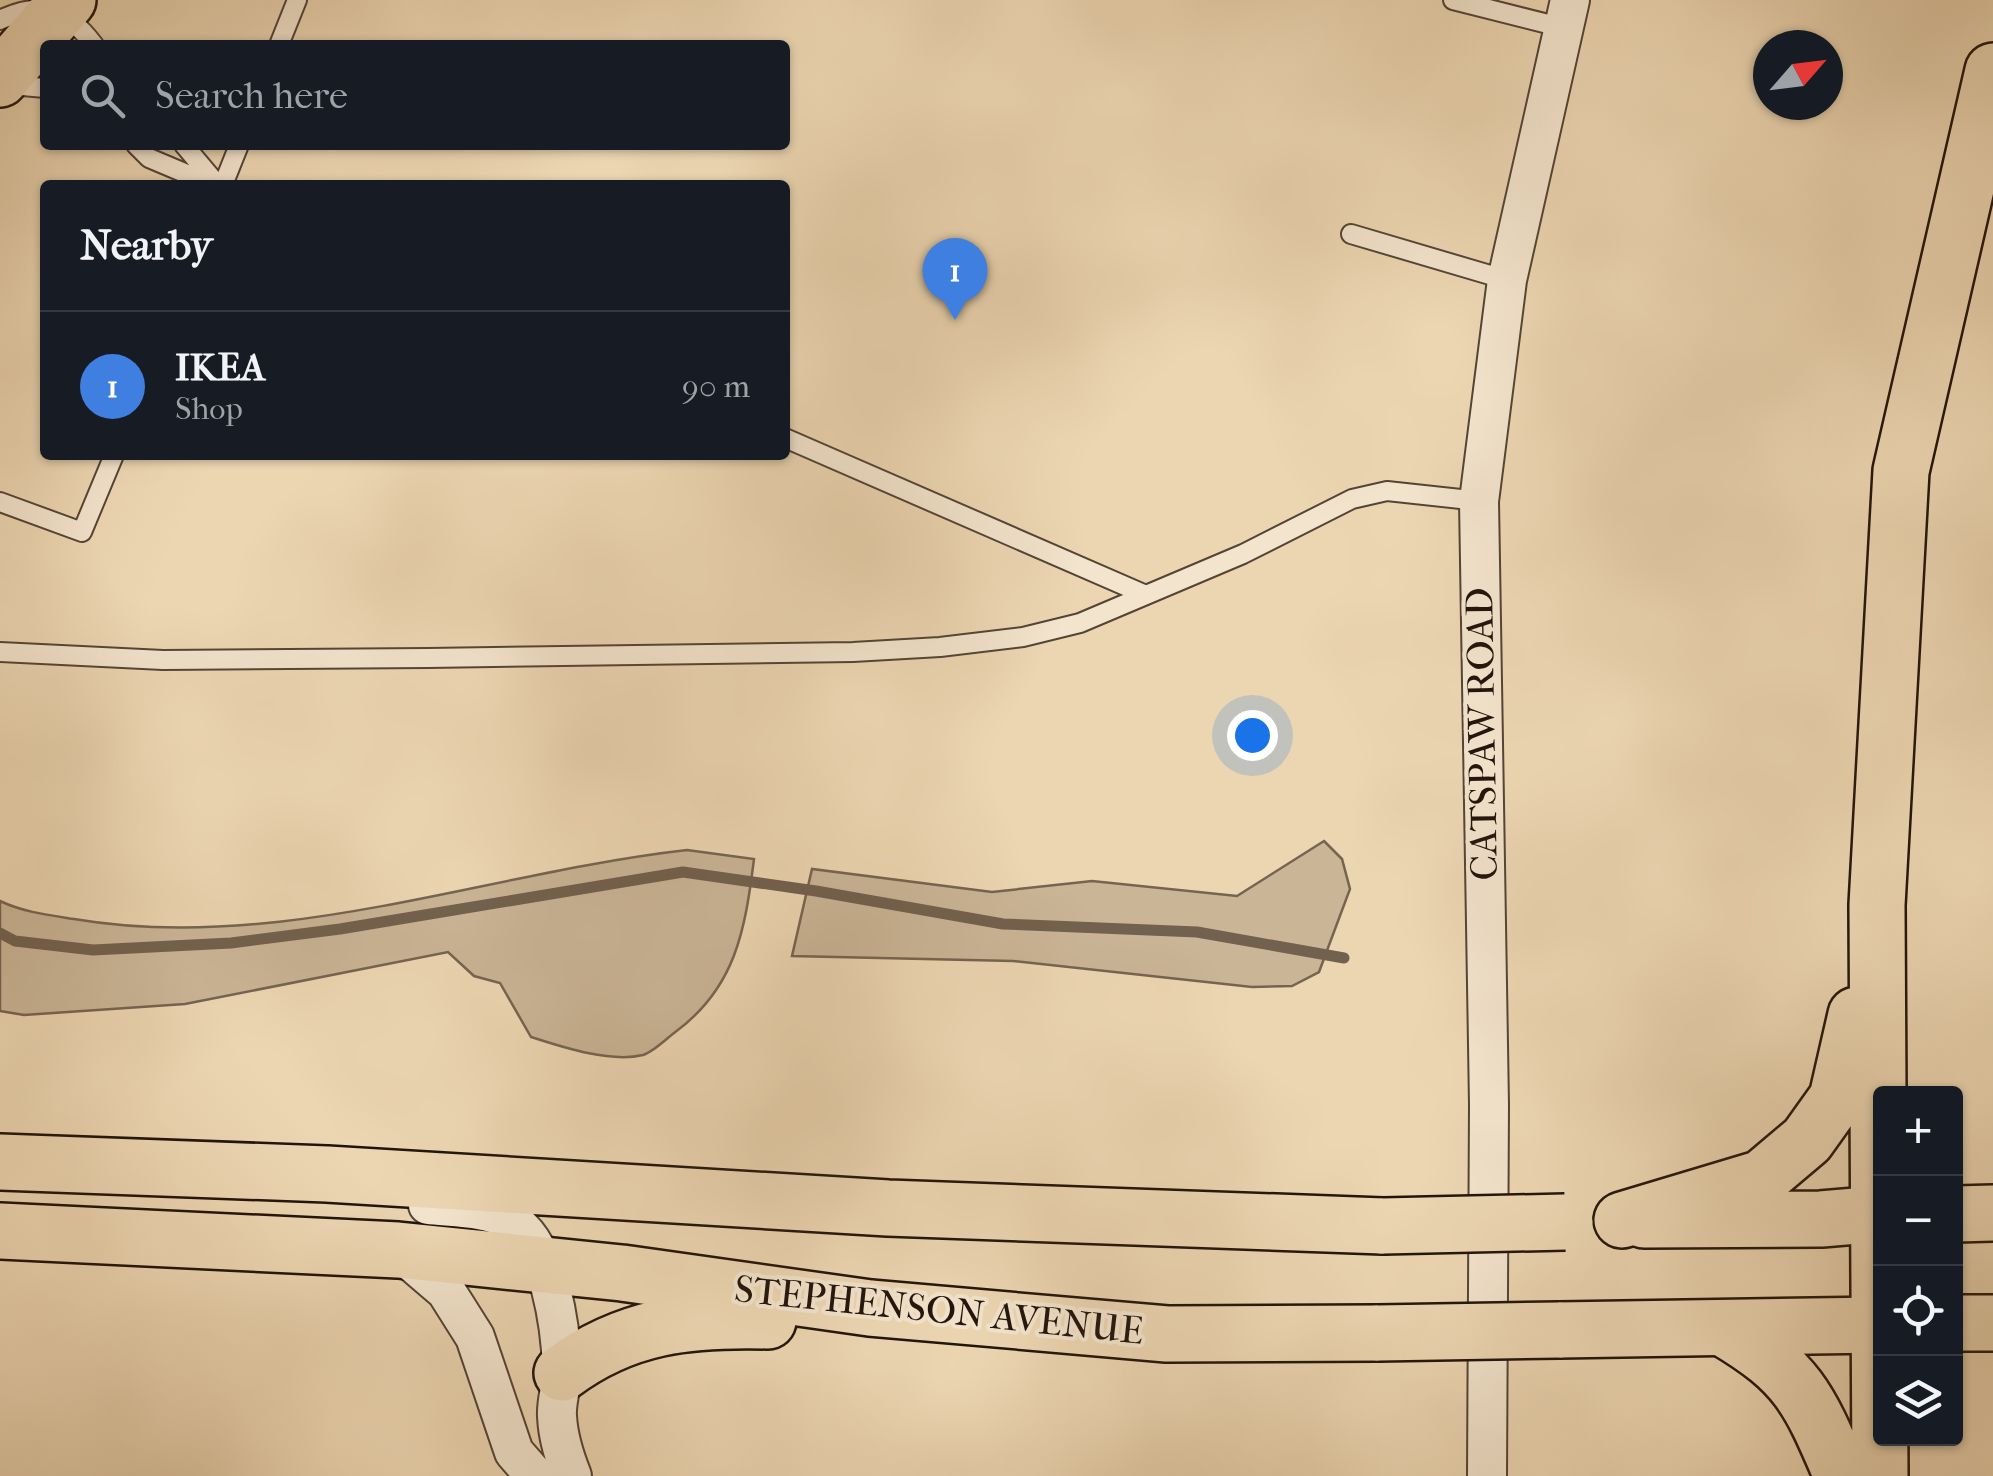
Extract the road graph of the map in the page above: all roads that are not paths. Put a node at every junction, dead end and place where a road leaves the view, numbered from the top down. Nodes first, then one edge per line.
1 (297, 0) edge
2 (1453, 0) edge
3 (1567, 14) edge
4 (74, 18) edge
5 (0, 20) edge
6 (49, 40) edge
7 (281, 40) edge
8 (40, 47) edge
9 (1993, 70) edge
10 (0, 82) edge
11 (40, 87) edge
12 (141, 150) edge
13 (188, 150) edge
14 (236, 150) edge
15 (205, 180) edge
16 (214, 180) edge
17 (220, 180) edge
18 (1351, 234) dead end
19 (1508, 280) junction
20 (790, 440) edge
21 (112, 460) edge
22 (1479, 501) junction
23 (0, 502) edge
24 (1146, 594) junction
25 (0, 652) edge
26 (1877, 905) junction
27 (0, 1162) edge
28 (327, 1174) junction
29 (1879, 1176) edge
30 (1993, 1213) edge
31 (1963, 1214) edge
32 (1873, 1215) edge
33 (1622, 1220) junction
34 (0, 1230) edge
35 (398, 1250) junction
36 (543, 1264) junction
37 (870, 1308) junction
38 (1993, 1323) edge
39 (1963, 1324) edge
40 (1873, 1325) edge
41 (1725, 1329) junction
42 (1879, 1356) edge
43 (562, 1373) junction
44 (535, 1476) edge
45 (572, 1476) edge
46 (1487, 1476) edge
47 (1842, 1476) edge
48 (1880, 1476) edge

1 - 7 lane
2 - 3 lane
3 - 19 street, CATSPAW ROAD
4 - 5 lane
4 - 6 main road
8 - 10 main road
9 - 26 main road
10 - 11 lane
12 - 15 lane
13 - 16 lane
14 - 17 lane
18 - 19 lane
19 - 22 street, CATSPAW ROAD
20 - 24 lane
21 - 23 lane
22 - 24 lane
22 - 46 street, CATSPAW ROAD
24 - 25 lane
26 - 29 main road
26 - 33 main road
27 - 28 main road
28 - 33 main road, bridge
28 - 36 street
30 - 31 main road
32 - 33 main road
34 - 35 main road, STEPHENSON AVENUE
35 - 36 main road, STEPHENSON AVENUE
35 - 44 street
36 - 37 main road, STEPHENSON AVENUE
36 - 43 street
37 - 41 main road, STEPHENSON AVENUE, bridge
37 - 43 main road
38 - 39 main road
40 - 41 main road, STEPHENSON AVENUE
41 - 47 main road
42 - 48 main road
43 - 45 street

